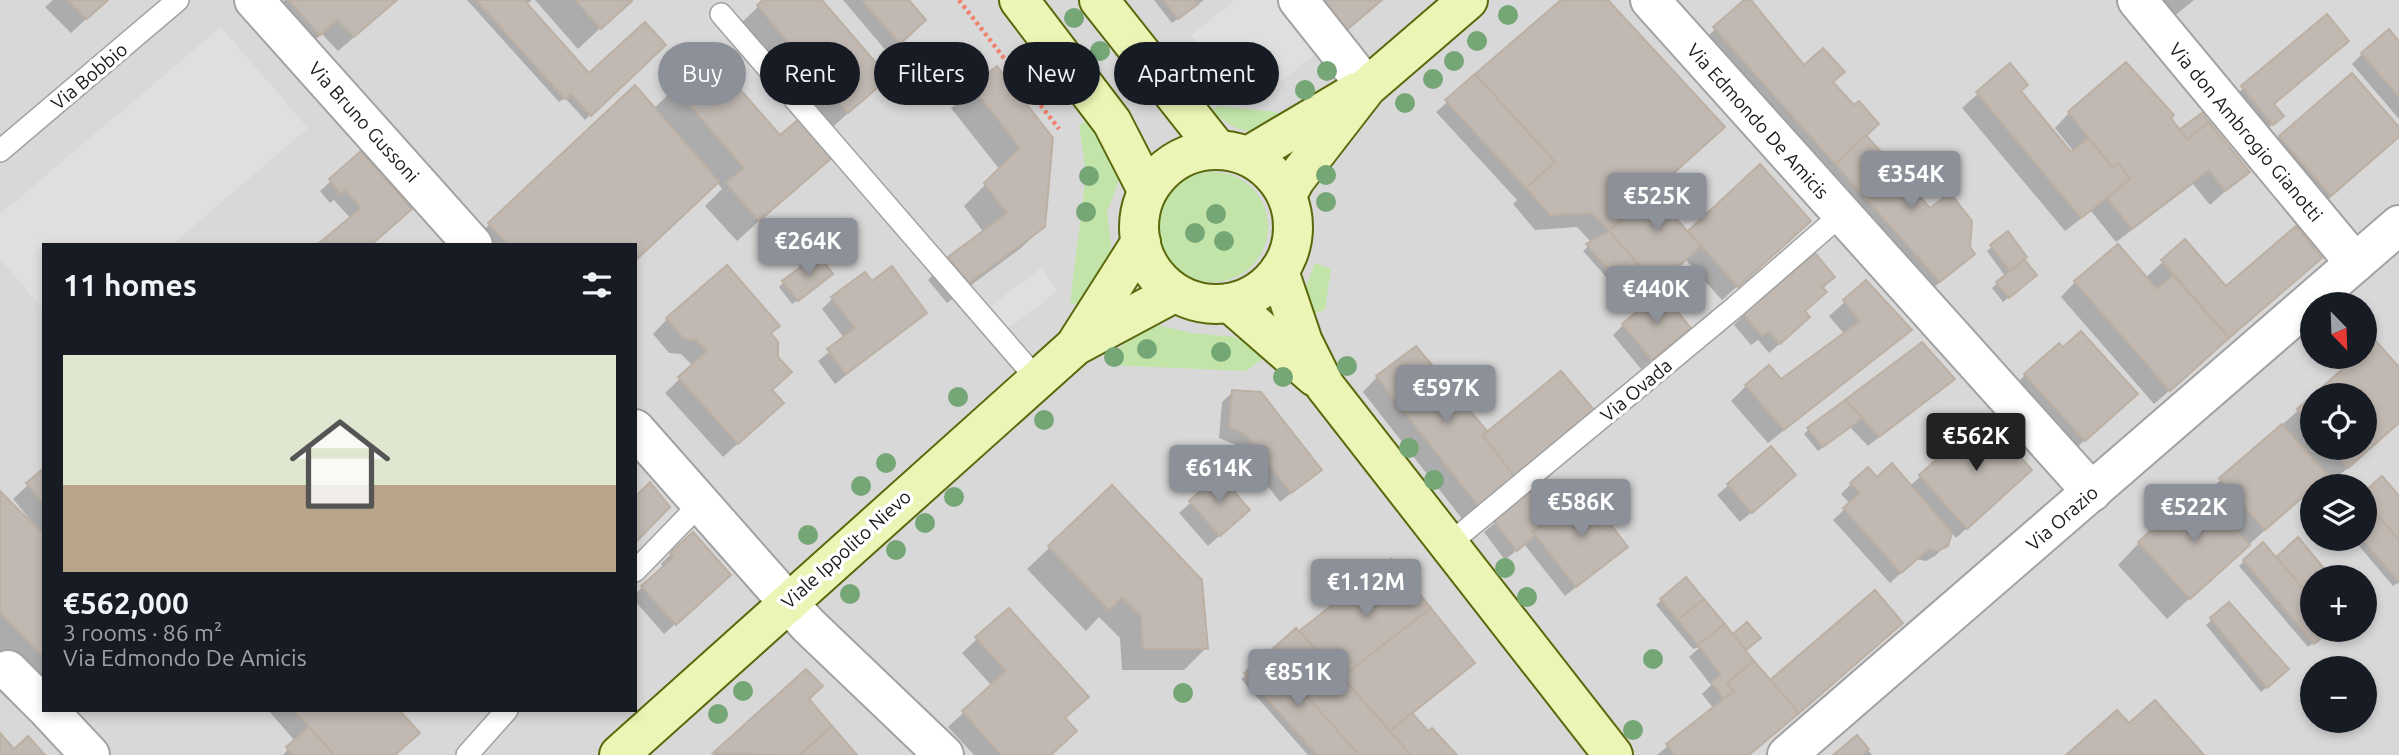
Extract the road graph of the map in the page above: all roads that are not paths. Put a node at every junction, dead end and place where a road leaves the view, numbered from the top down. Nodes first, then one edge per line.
1 (178, 0) edge
2 (254, 0) edge
3 (1018, 0) edge
4 (1099, 0) edge
5 (1298, 0) edge
6 (1468, 0) edge
7 (1650, 0) edge
8 (2137, 0) edge
9 (721, 14) dead end
10 (1367, 87) junction
11 (0, 151) edge
12 (1233, 152) junction
13 (1147, 191) junction
14 (1287, 195) junction
15 (1831, 223) junction
16 (2399, 225) edge
17 (1141, 242) junction
18 (471, 243) edge
19 (2355, 263) junction
20 (1279, 271) junction
21 (1174, 293) junction
22 (1230, 303) junction
23 (1075, 346) junction
24 (1037, 379) junction
25 (1325, 386) junction
26 (637, 431) edge
27 (2092, 492) junction
28 (701, 503) junction
29 (1449, 544) junction
30 (637, 569) edge
31 (788, 601) junction
32 (8, 670) dead end
33 (42, 704) edge
34 (50, 712) edge
35 (505, 712) edge
36 (90, 755) edge
37 (467, 755) edge
38 (620, 755) edge
39 (944, 755) edge
40 (1613, 755) edge
41 (1787, 755) edge

1 - 11 lane, Via Bobbio
2 - 18 street, Via Bruno Gussoni
3 - 13 main road
4 - 12 main road
5 - 10 street
6 - 10 main road
7 - 15 street, Via Edmondo De Amicis
8 - 19 street, Via don Ambrogio Gianotti
9 - 24 lane
10 - 12 main road
10 - 14 main road
12 - 13 main road
12 - 14 main road
13 - 17 main road
14 - 20 main road
15 - 27 street, Via Edmondo De Amicis
15 - 29 lane, Via Ovada
16 - 19 street, Via Orazio
17 - 21 main road
17 - 23 main road, Viale Ippolito Nievo
19 - 27 street, Via Orazio
20 - 22 main road
20 - 25 main road
21 - 22 main road
21 - 23 main road, Viale Ippolito Nievo
22 - 25 main road
23 - 24 main road, Viale Ippolito Nievo
24 - 31 main road, Viale Ippolito Nievo
25 - 29 main road
26 - 28 street
27 - 41 street, Via Orazio
28 - 30 lane
28 - 31 street
29 - 40 main road
31 - 38 main road, Viale Ippolito Nievo
31 - 39 street
32 - 33 street
34 - 36 street
35 - 37 lane

